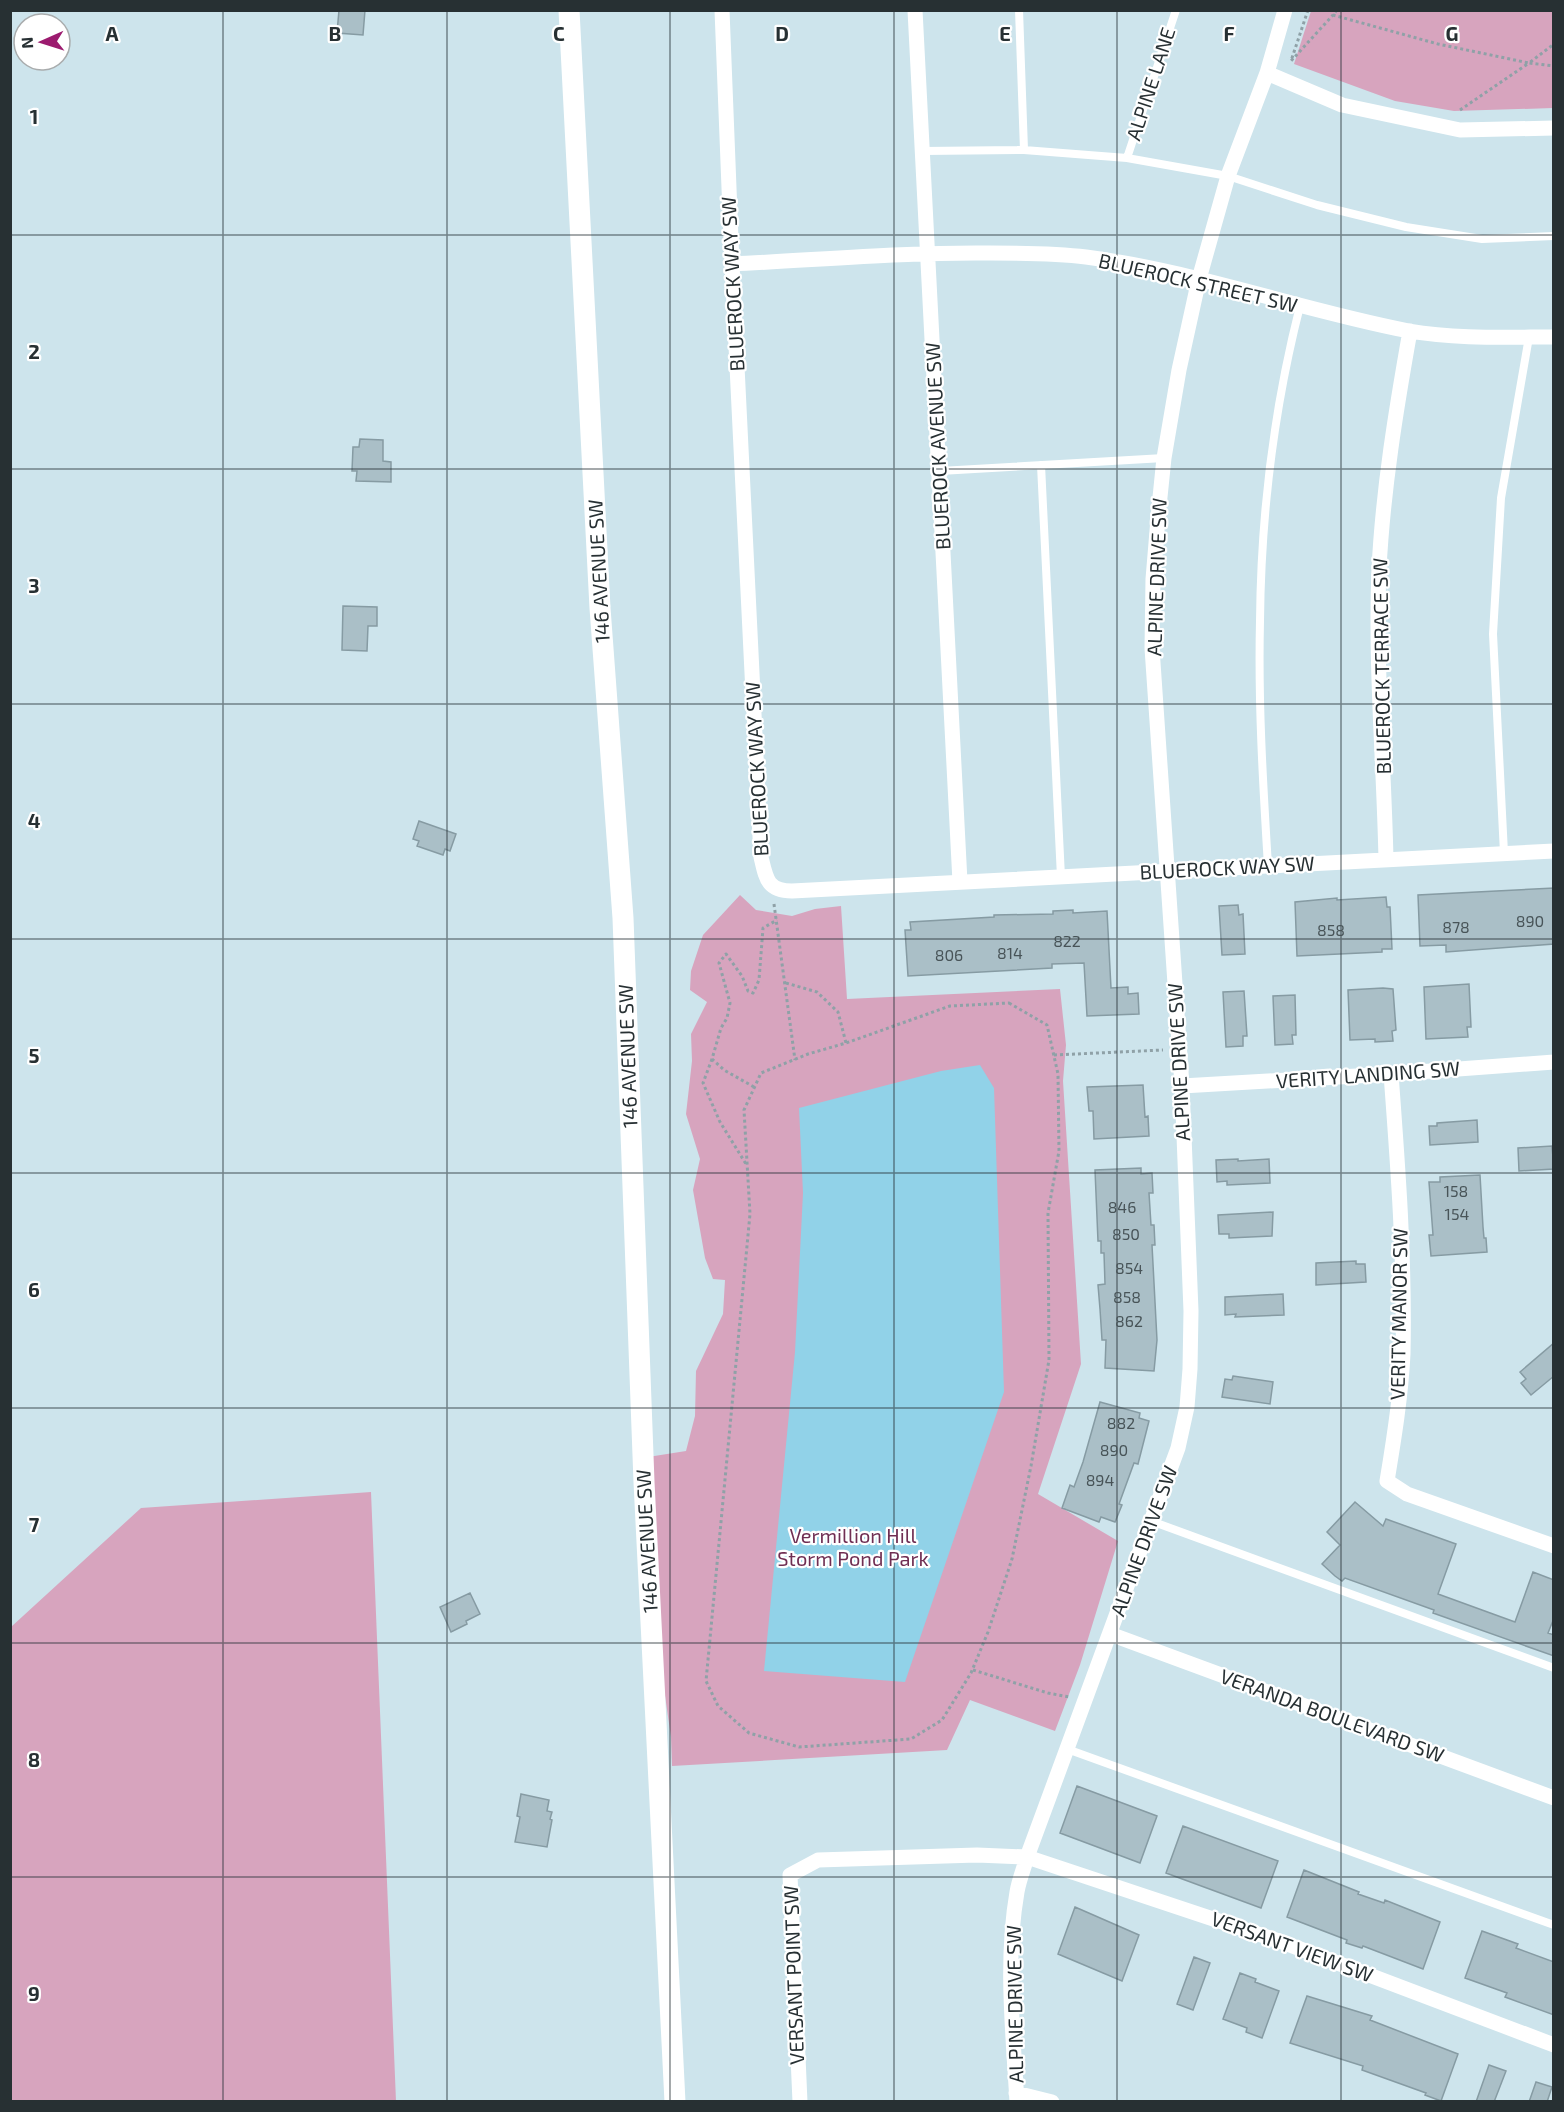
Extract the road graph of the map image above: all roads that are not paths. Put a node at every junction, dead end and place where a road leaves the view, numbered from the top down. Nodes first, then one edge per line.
1 (569, 10) edge
2 (722, 10) edge
3 (915, 10) edge
4 (1019, 10) edge
5 (1176, 10) edge
6 (1285, 10) edge
7 (1267, 73) junction
8 (1554, 128) edge
9 (1024, 150) junction
10 (923, 151) junction
11 (1127, 158) junction
12 (1228, 176) junction
13 (1554, 236) edge
14 (928, 254) junction
15 (732, 264) junction
16 (1199, 279) junction
17 (1300, 306) junction
18 (1410, 331) junction
19 (1529, 337) junction
20 (1554, 337) edge
21 (1164, 458) junction
22 (1041, 465) junction
23 (940, 471) junction
24 (1554, 851) edge
25 (1504, 853) junction
26 (1386, 860) junction
27 (1268, 866) junction
28 (1168, 871) junction
29 (1061, 877) junction
30 (960, 882) junction
31 (1554, 1062) edge
32 (1391, 1074) junction
33 (1182, 1086) junction
34 (1151, 1521) junction
35 (1554, 1546) edge
36 (1110, 1634) junction
37 (1554, 1668) edge
38 (1067, 1749) junction
39 (1554, 1798) edge
40 (1027, 1857) junction
41 (1554, 1925) edge
42 (1554, 2045) edge
43 (1017, 2097) edge
44 (675, 2102) edge
45 (800, 2102) edge
46 (1052, 2102) edge

1 - 44 street, 146 AVENUE SW
2 - 15 street, BLUEROCK WAY SW
3 - 10 street, BLUEROCK AVENUE SW
4 - 9 lane
5 - 11 lane, ALPINE LANE
6 - 7 street, ALPINE DRIVE SW
7 - 8 street
7 - 12 street, ALPINE DRIVE SW
9 - 10 lane
9 - 11 lane
10 - 14 street, BLUEROCK AVENUE SW
11 - 12 lane
12 - 13 lane
12 - 16 street, ALPINE DRIVE SW
14 - 15 street, BLUEROCK STREET SW
14 - 16 street, BLUEROCK STREET SW
14 - 23 street, BLUEROCK AVENUE SW
15 - 30 street, BLUEROCK WAY SW
16 - 17 street, BLUEROCK STREET SW
16 - 21 street, ALPINE DRIVE SW
17 - 18 street, BLUEROCK STREET SW
17 - 27 lane
18 - 19 street, BLUEROCK STREET SW
18 - 26 street, BLUEROCK TERRACE SW
19 - 20 street, BLUEROCK STREET SW
19 - 25 lane
21 - 22 lane
21 - 28 street, ALPINE DRIVE SW
22 - 23 lane
22 - 29 lane
23 - 30 street, BLUEROCK AVENUE SW
24 - 25 street, BLUEROCK WAY SW
25 - 26 street, BLUEROCK WAY SW
26 - 27 street, BLUEROCK WAY SW
27 - 28 street, BLUEROCK WAY SW
28 - 29 street, BLUEROCK WAY SW
28 - 33 street, ALPINE DRIVE SW
29 - 30 street, BLUEROCK WAY SW
31 - 32 street, VERITY LANDING SW
32 - 33 street, VERITY LANDING SW
32 - 35 street, VERITY MANOR SW
33 - 34 street, ALPINE DRIVE SW
34 - 36 street, ALPINE DRIVE SW
34 - 37 lane
36 - 38 street, ALPINE DRIVE SW
36 - 39 street, VERANDA BOULEVARD SW
38 - 40 street, ALPINE DRIVE SW
38 - 41 lane
40 - 42 street, VERSANT VIEW SW
40 - 43 street, ALPINE DRIVE SW
40 - 45 street, VERSANT POINT SW
43 - 46 street

